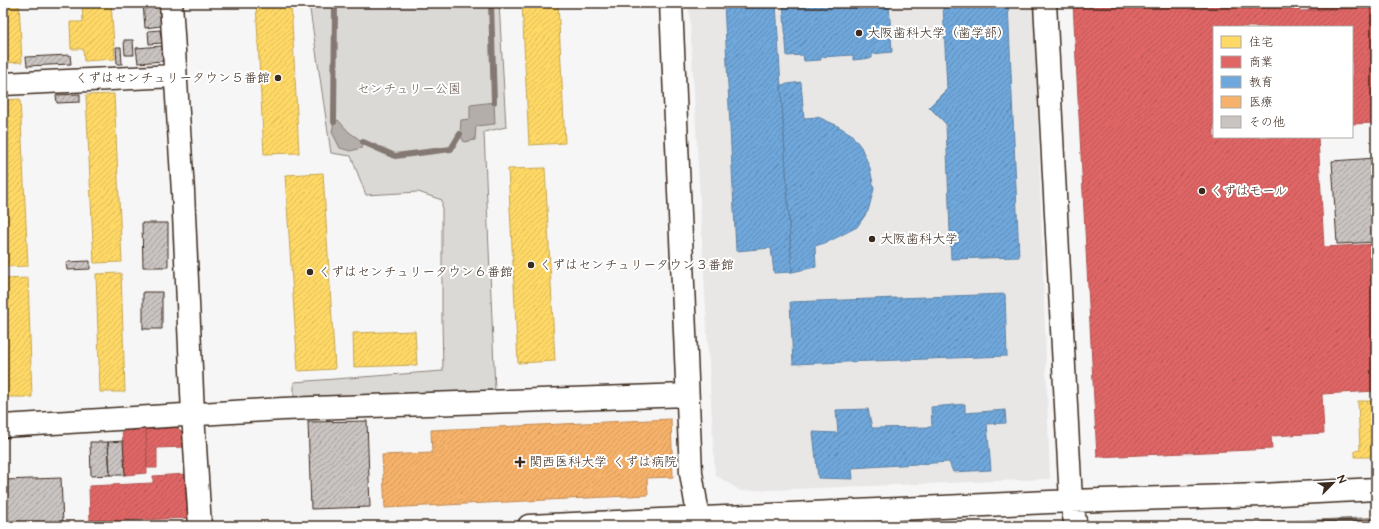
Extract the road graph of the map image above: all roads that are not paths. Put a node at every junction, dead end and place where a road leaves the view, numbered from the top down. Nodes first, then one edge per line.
1 (172, 3) edge
2 (671, 3) edge
3 (1045, 3) edge
4 (175, 76) junction
5 (3, 84) edge
6 (687, 396) junction
7 (193, 414) junction
8 (3, 426) edge
9 (1376, 489) edge
10 (1071, 501) junction
11 (699, 522) edge
12 (200, 526) edge
13 (528, 526) edge
14 (1076, 526) edge

1 - 4 street
2 - 6 street
3 - 10 street
4 - 5 street
4 - 7 street
6 - 7 street
6 - 11 street
7 - 8 street
7 - 12 street
9 - 10 street
10 - 11 street
10 - 14 street
11 - 13 street

